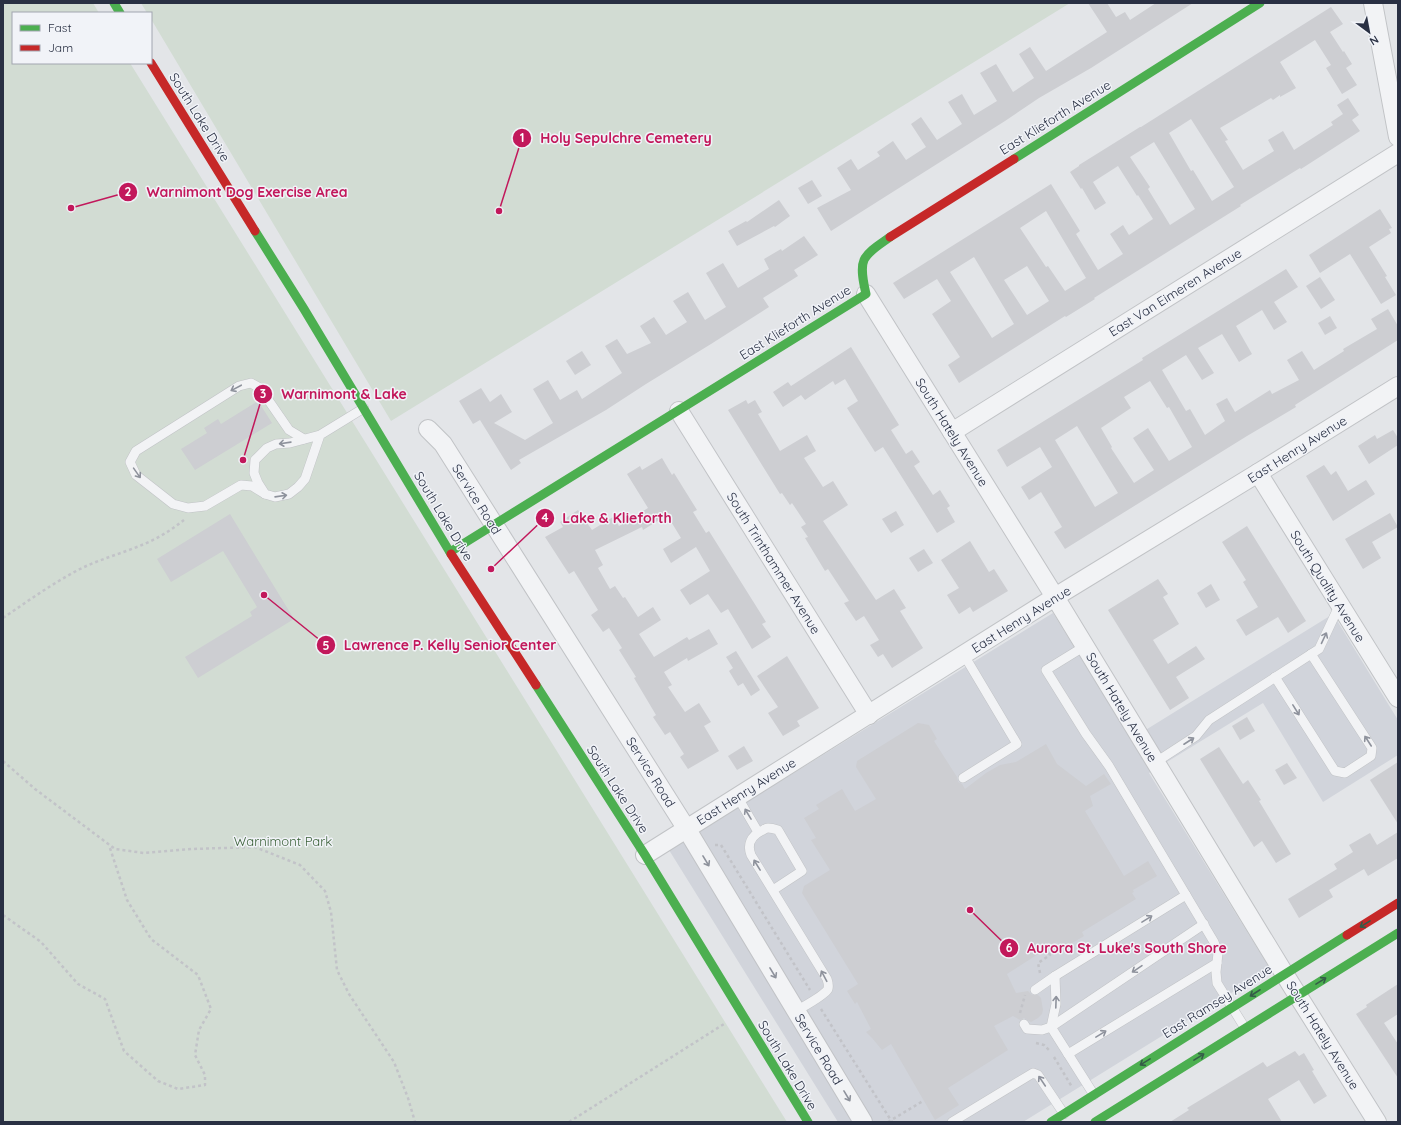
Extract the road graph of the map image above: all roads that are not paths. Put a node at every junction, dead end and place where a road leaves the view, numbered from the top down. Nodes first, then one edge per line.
1 (114, 3) edge
2 (1260, 3) edge
3 (1373, 3) edge
4 (119, 12) edge
5 (152, 64) edge
6 (1398, 137) edge
7 (1398, 153) edge
8 (866, 294) junction
9 (1398, 386) edge
10 (364, 408) junction
11 (679, 411) junction
12 (428, 429) dead end
13 (952, 432) junction
14 (320, 435) junction
15 (304, 439) junction
16 (1258, 473) junction
17 (265, 494) junction
18 (494, 525) junction
19 (450, 552) junction
20 (1055, 597) junction
21 (1340, 604) junction
22 (1085, 646) junction
23 (1311, 654) junction
24 (964, 655) junction
25 (1275, 677) junction
26 (1398, 698) edge
27 (869, 715) junction
28 (1156, 762) junction
29 (963, 778) dead end
30 (737, 796) junction
31 (686, 828) junction
32 (758, 832) junction
33 (645, 855) junction
34 (772, 890) junction
35 (1186, 895) junction
36 (1398, 903) edge
37 (1204, 924) junction
38 (1398, 933) edge
39 (1218, 963) junction
40 (1285, 974) junction
41 (1055, 976) junction
42 (1035, 990) dead end
43 (1298, 995) junction
44 (1232, 1007) junction
45 (796, 1011) junction
46 (1024, 1024) dead end
47 (1051, 1027) junction
48 (1246, 1028) junction
49 (1068, 1054) junction
50 (1094, 1095) junction
51 (1066, 1118) edge
52 (1104, 1120) edge
53 (808, 1122) edge
54 (863, 1122) edge
55 (952, 1122) edge
56 (1051, 1122) edge
57 (1378, 1122) edge

1 - 4 street
2 - 8 street, East Klieforth Avenue
3 - 6 street
5 - 10 street, South Lake Drive
7 - 13 street, East Van Eimeren Avenue
8 - 11 street, East Klieforth Avenue
8 - 13 street, South Hately Avenue
9 - 16 street, East Henry Avenue
10 - 14 lane
10 - 19 street, South Lake Drive
11 - 18 street, East Klieforth Avenue
11 - 27 street, South Trinthammer Avenue
12 - 18 street, Service Road
13 - 20 street, South Hately Avenue
14 - 15 lane
17 -> 14 lane
15 -> 17 lane
15 -> 17 lane
16 - 20 street, East Henry Avenue
16 - 21 street, South Quality Avenue
18 - 19 street, East Klieforth Avenue
18 - 31 street, Service Road
19 - 33 street, South Lake Drive
20 - 22 street, South Hately Avenue
20 - 24 street, East Henry Avenue
23 -> 21 lane
21 - 26 street, South Quality Avenue
22 - 28 street, South Hately Avenue
22 - 35 lane
23 - 25 lane
25 -> 23 lane
24 - 27 street, East Henry Avenue
24 - 29 lane
28 -> 25 lane
27 - 30 street, East Henry Avenue
28 - 40 street, South Hately Avenue
30 - 31 street, East Henry Avenue
32 -> 30 lane
31 - 33 street, East Henry Avenue
31 -> 45 street, Service Road
34 -> 32 lane
32 - 34 lane
33 - 53 street, South Lake Drive
45 -> 34 lane
35 - 37 lane
41 -> 35 lane
36 -> 40 street, East Ramsey Avenue
37 - 39 lane
37 -> 47 lane
43 -> 38 street
39 - 44 lane
49 -> 39 lane
40 - 43 street, South Hately Avenue
40 -> 44 street, East Ramsey Avenue
41 - 42 lane
47 -> 41 lane
43 - 48 street
43 - 57 street, South Hately Avenue
44 - 48 lane
44 -> 50 street, East Ramsey Avenue
45 -> 54 street, Service Road
46 - 47 lane
47 - 49 lane
52 -> 48 street
49 - 50 lane
50 - 51 street, East Ramsey Avenue
50 - 52 street
51 -> 55 lane
51 - 56 street, East Ramsey Avenue

